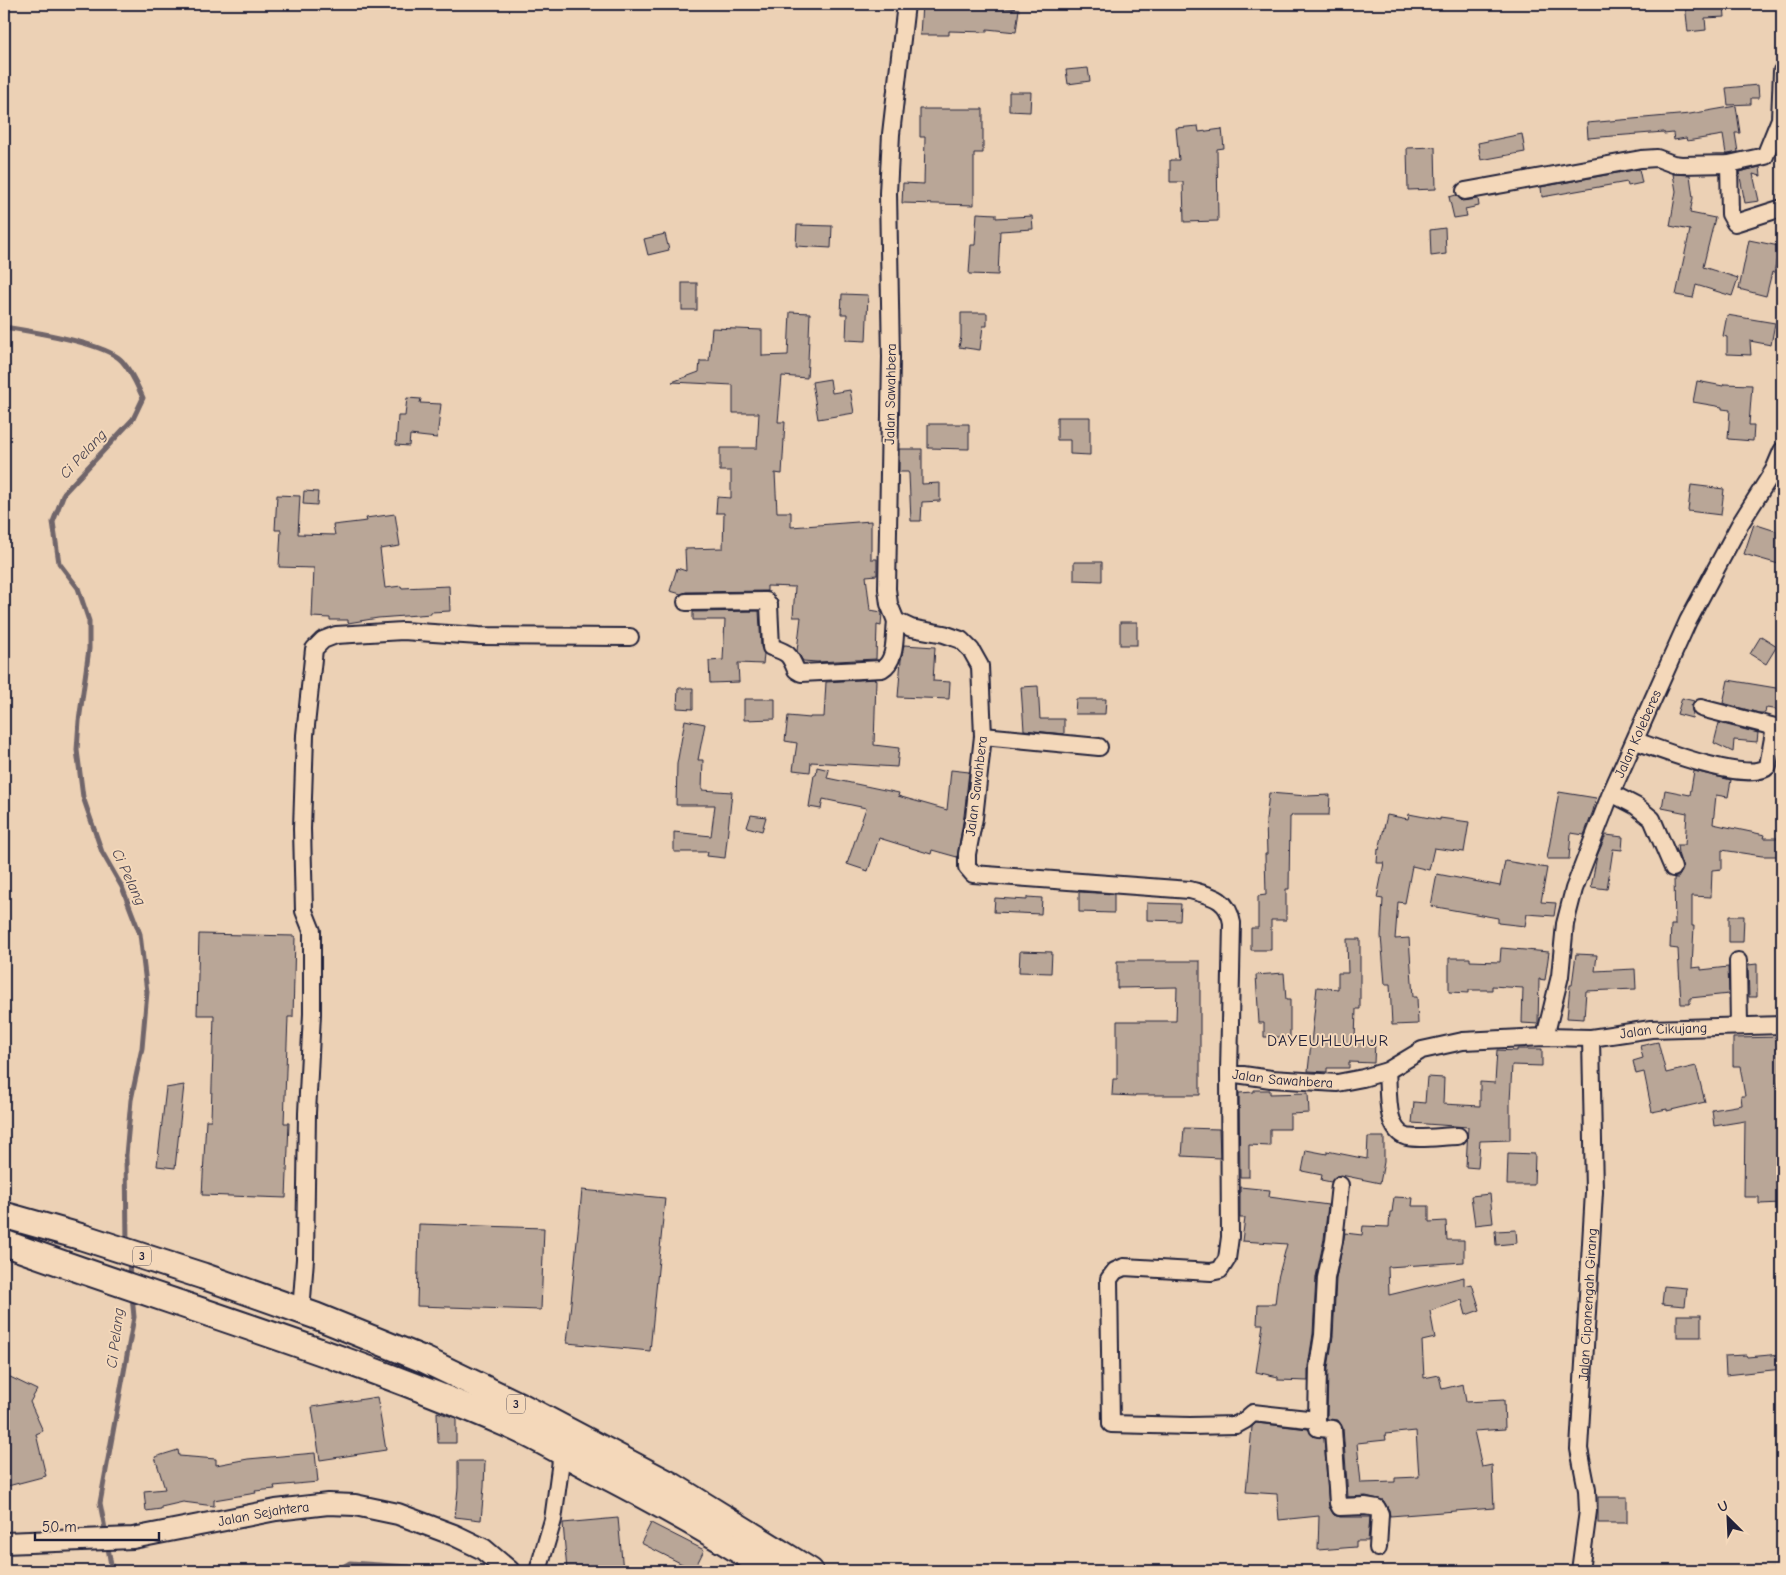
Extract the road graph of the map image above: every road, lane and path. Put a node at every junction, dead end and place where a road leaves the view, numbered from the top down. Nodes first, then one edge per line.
1 (906, 4) edge
2 (1782, 72) edge
3 (1729, 164) junction
4 (1465, 191) dead end
5 (1780, 209) edge
6 (1782, 451) edge
7 (686, 602) dead end
8 (896, 621) junction
9 (630, 637) dead end
10 (1701, 708) dead end
11 (1779, 727) edge
12 (983, 736) junction
13 (1636, 741) junction
14 (1100, 747) dead end
15 (1611, 793) junction
16 (1673, 868) dead end
17 (1738, 961) dead end
18 (1739, 1025) junction
19 (1782, 1025) edge
20 (1545, 1037) junction
21 (1591, 1038) junction
22 (1387, 1070) junction
23 (1230, 1073) junction
24 (1458, 1136) dead end
25 (1340, 1185) dead end
26 (4, 1215) edge
27 (4, 1243) edge
28 (301, 1312) junction
29 (1316, 1420) junction
30 (562, 1453) junction
31 (665, 1494) junction
32 (4, 1543) edge
33 (1378, 1548) dead end
34 (509, 1571) edge
35 (538, 1571) edge
36 (772, 1571) edge
37 (810, 1571) edge
38 (1580, 1571) edge

1 - 8 street, Jalan Sawahbera
2 - 3 street
3 - 4 street
3 - 5 street
6 - 13 street, Jalan Koleberes
7 - 8 street
8 - 12 street, Jalan Sawahbera
9 - 28 street
10 - 11 street
11 - 13 street
12 - 14 street
12 - 23 street, Jalan Sawahbera
13 - 15 street, Jalan Koleberes
15 - 16 street
15 - 20 street, Jalan Koleberes
17 - 18 street
18 - 19 street, Jalan Cikujang
18 - 21 street, Jalan Cikujang
20 - 21 street, Jalan Cikujang
20 - 22 street, Jalan Sawahbera
21 - 38 street, Jalan Cipanengah Girang
22 - 23 street, Jalan Sawahbera
22 - 24 street
23 - 29 street
25 - 29 street
26 - 28 main road, 3
27 - 30 main road, 3
28 - 31 main road, 3
29 - 33 street
30 - 31 main road, 3
30 - 35 street
31 - 36 main road, 3
31 - 37 main road, 3
32 - 34 street, Jalan Sejahtera

